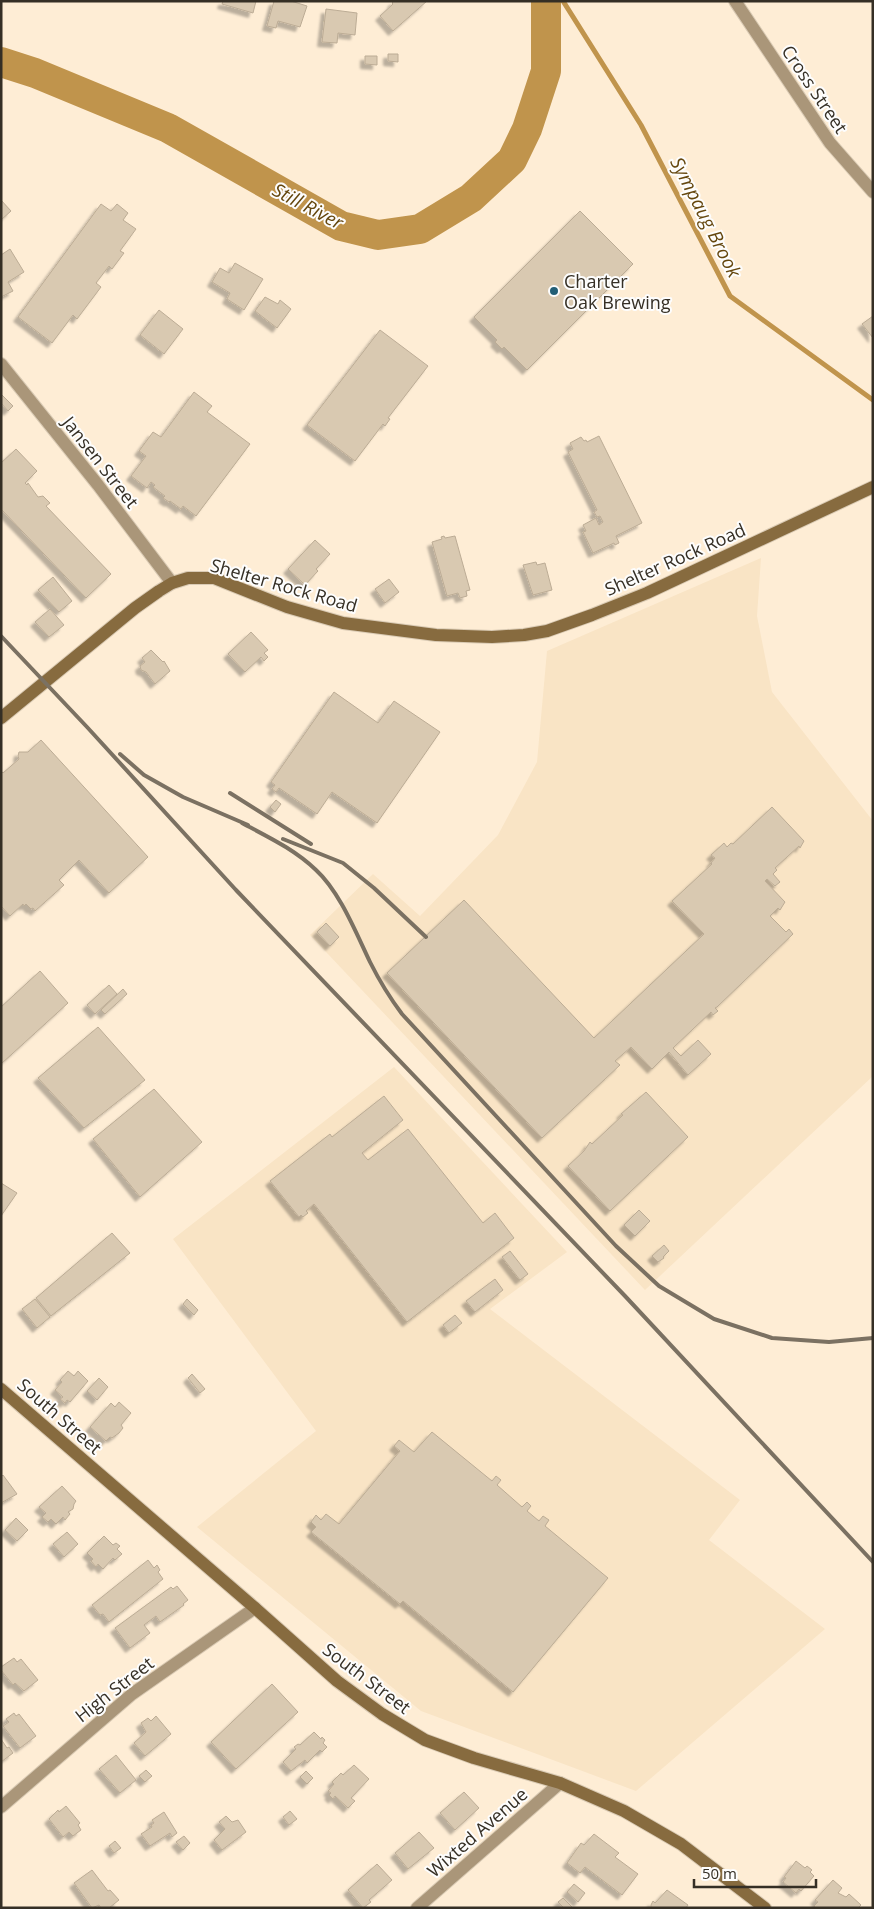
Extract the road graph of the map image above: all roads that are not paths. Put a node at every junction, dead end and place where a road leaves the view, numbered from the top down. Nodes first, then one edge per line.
1 (735, 1) edge
2 (873, 192) edge
3 (1, 364) edge
4 (873, 487) edge
5 (172, 582) junction
6 (1, 718) edge
7 (1, 1390) edge
8 (255, 1608) junction
9 (560, 1783) junction
10 (1, 1807) edge
11 (417, 1908) edge
12 (765, 1908) edge

1 - 2 street, Cross Street
3 - 5 street, Jansen Street
4 - 5 street, Shelter Rock Road
5 - 6 street, Shelter Rock Road
7 - 8 street, South Street
8 - 9 street, South Street
8 - 10 street, High Street
9 - 11 street, Wixted Avenue
9 - 12 street, South Street

